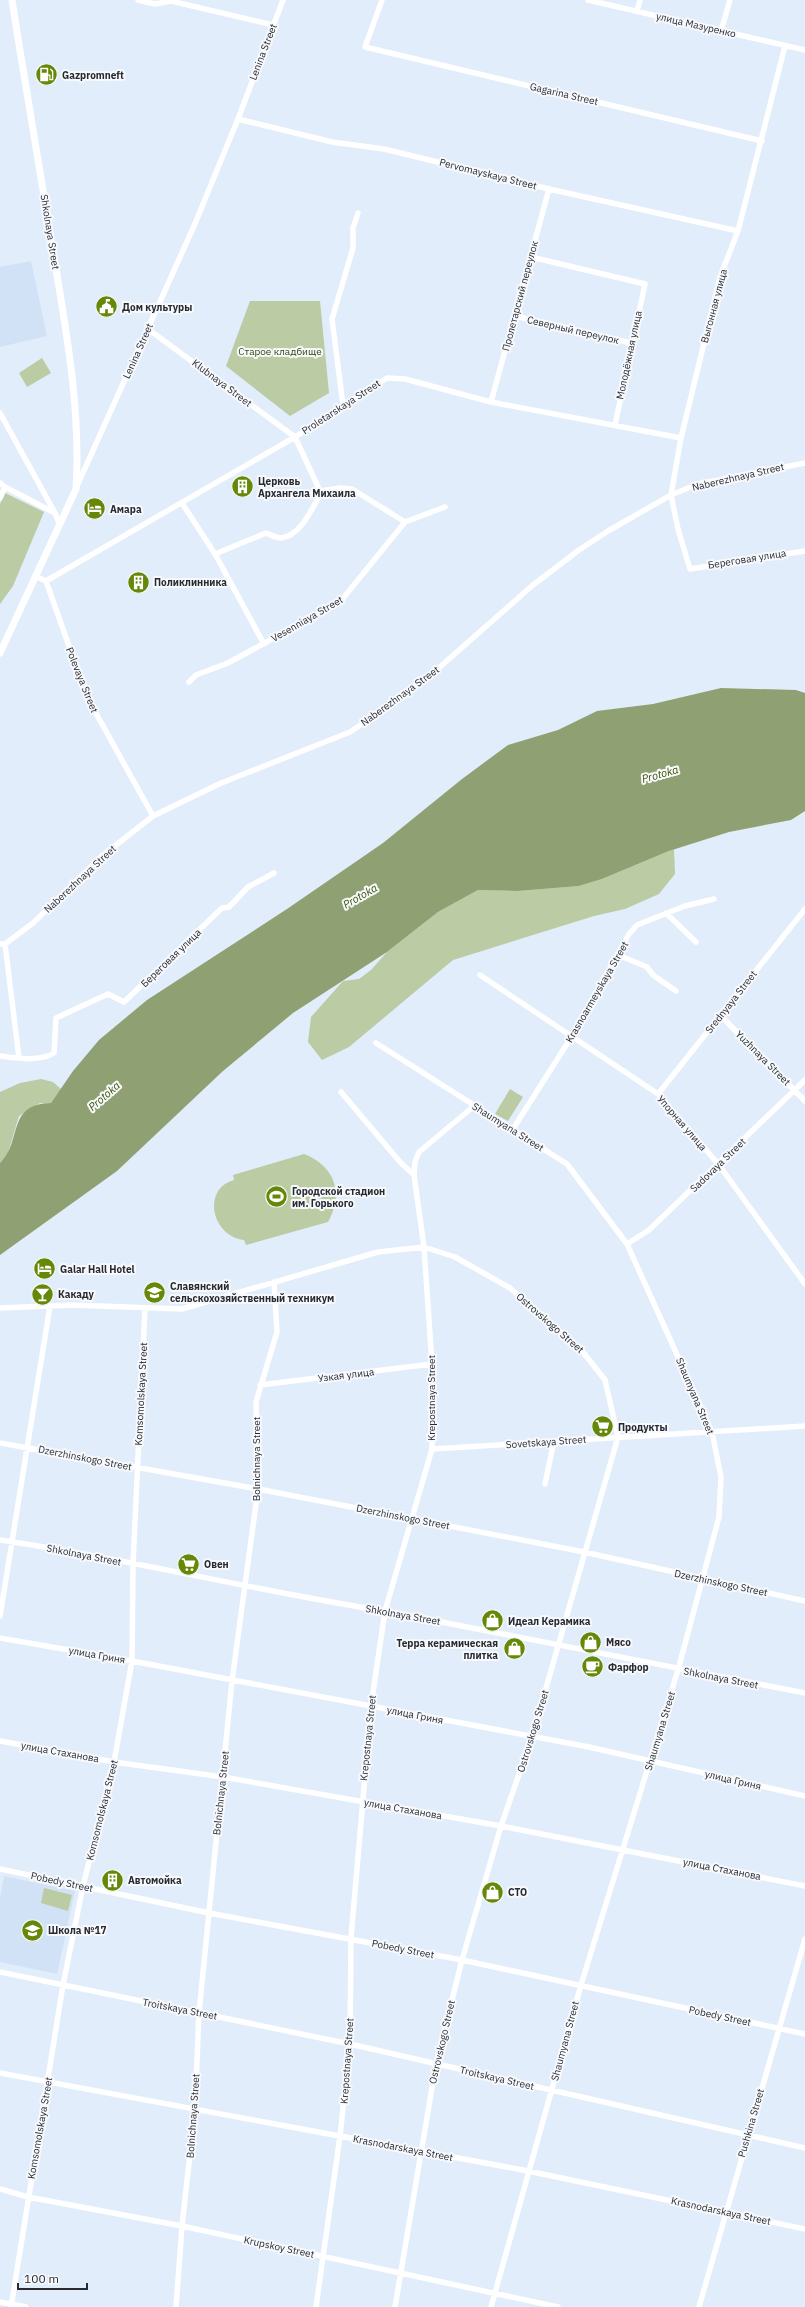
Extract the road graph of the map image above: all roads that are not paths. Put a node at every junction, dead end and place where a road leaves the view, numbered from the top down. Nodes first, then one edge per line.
1 (12, 0) edge
2 (138, 0) edge
3 (283, 0) edge
4 (382, 0) edge
5 (588, 0) edge
6 (640, 0) edge
7 (730, 0) edge
8 (637, 11) junction
9 (273, 25) junction
10 (721, 31) junction
11 (785, 46) junction
12 (805, 50) edge
13 (238, 119) junction
14 (762, 141) junction
15 (549, 189) junction
16 (358, 214) dead end
17 (738, 231) junction
18 (531, 257) junction
19 (515, 316) junction
20 (148, 329) junction
21 (630, 343) junction
22 (491, 402) junction
23 (343, 405) junction
24 (0, 413) edge
25 (615, 425) junction
26 (295, 437) junction
27 (681, 438) junction
28 (805, 463) edge
29 (77, 466) junction
30 (85, 470) junction
31 (2, 485) edge
32 (76, 489) junction
33 (320, 491) junction
34 (671, 495) junction
35 (0, 498) edge
36 (182, 503) junction
37 (445, 507) dead end
38 (55, 513) junction
39 (405, 522) junction
40 (59, 523) junction
41 (805, 551) edge
42 (214, 554) junction
43 (690, 569) joint
44 (35, 576) junction
45 (46, 581) junction
46 (2, 643) edge
47 (264, 644) junction
48 (0, 653) edge
49 (189, 682) dead end
50 (153, 816) junction
51 (274, 873) dead end
52 (714, 899) dead end
53 (805, 909) edge
54 (666, 914) junction
55 (696, 942) dead end
56 (2, 944) edge
57 (618, 955) junction
58 (480, 975) dead end
59 (676, 991) dead end
60 (720, 1015) junction
61 (572, 1036) junction
62 (376, 1043) dead end
63 (0, 1056) edge
64 (19, 1058) junction
65 (805, 1080) edge
66 (795, 1090) junction
67 (341, 1092) dead end
68 (658, 1094) junction
69 (805, 1101) edge
70 (474, 1106) junction
71 (513, 1129) junction
72 (719, 1165) junction
73 (414, 1175) junction
74 (627, 1244) junction
75 (424, 1247) junction
76 (274, 1282) junction
77 (805, 1284) edge
78 (50, 1306) junction
79 (0, 1308) edge
80 (145, 1308) junction
81 (432, 1364) junction
82 (260, 1385) junction
83 (805, 1426) edge
84 (712, 1432) junction
85 (618, 1437) junction
86 (554, 1442) junction
87 (0, 1443) edge
88 (29, 1447) junction
89 (432, 1449) junction
90 (139, 1469) junction
91 (545, 1484) dead end
92 (258, 1489) junction
93 (412, 1519) junction
94 (0, 1540) edge
95 (11, 1541) junction
96 (584, 1552) junction
97 (133, 1564) junction
98 (702, 1579) junction
99 (246, 1585) junction
100 (805, 1601) edge
101 (385, 1612) junction
102 (0, 1616) edge
103 (0, 1638) edge
104 (559, 1645) junction
105 (132, 1660) junction
106 (678, 1670) junction
107 (232, 1681) junction
108 (805, 1693) edge
109 (371, 1706) junction
110 (532, 1737) junction
111 (0, 1741) edge
112 (114, 1762) junction
113 (651, 1762) junction
114 (223, 1777) junction
115 (805, 1796) edge
116 (362, 1802) junction
117 (501, 1826) junction
118 (622, 1849) junction
119 (0, 1868) edge
120 (83, 1886) junction
121 (805, 1886) edge
122 (209, 1913) junction
123 (351, 1938) junction
124 (805, 1939) edge
125 (462, 1960) junction
126 (0, 1972) edge
127 (63, 1985) junction
128 (581, 1985) junction
129 (199, 2013) junction
130 (778, 2028) junction
131 (805, 2034) edge
132 (350, 2044) junction
133 (436, 2064) junction
134 (0, 2073) edge
135 (48, 2083) junction
136 (552, 2091) junction
137 (195, 2109) junction
138 (747, 2135) junction
139 (340, 2136) junction
140 (805, 2148) edge
141 (422, 2152) junction
142 (528, 2171) junction
143 (0, 2189) edge
144 (28, 2197) junction
145 (725, 2212) junction
146 (182, 2226) junction
147 (805, 2228) edge
148 (324, 2257) junction
149 (402, 2274) junction
150 (494, 2293) junction
151 (0, 2302) edge
152 (12, 2306) edge
153 (26, 2307) edge
154 (176, 2307) edge
155 (316, 2307) edge
156 (395, 2307) edge
157 (491, 2307) edge
158 (558, 2307) edge
159 (699, 2307) edge

1 - 29 main road, Shkolnaya Street
2 - 9 street
3 - 9 street, Lenina Street
4 - 14 street, Gagarina Street
5 - 8 street, улица Мазуренко
6 - 8 street
7 - 10 street
8 - 10 street, улица Мазуренко
9 - 13 street, Lenina Street
10 - 11 street, улица Мазуренко
11 - 12 street, улица Мазуренко
11 - 14 street, Выгонная улица
13 - 15 street, Pervomayskaya Street
13 - 20 street, Lenina Street
14 - 17 street, Выгонная улица
15 - 17 street, Pervomayskaya Street
15 - 18 street, Пролетарский переулок
16 - 23 street
17 - 27 street, Выгонная улица
18 - 19 street, Пролетарский переулок
18 - 21 street, Молодёжная улица
19 - 21 street, Северный переулок
19 - 22 street, Пролетарский переулок
20 - 26 street, Klubnaya Street
20 - 30 street, Lenina Street
21 - 25 street, Молодёжная улица
22 - 23 street, Proletarskaya Street
22 - 25 street, Proletarskaya Street
23 - 26 street, Proletarskaya Street
24 - 38 street
25 - 27 street, Proletarskaya Street
26 - 33 street
26 - 36 street, Proletarskaya Street
27 - 34 street, Выгонная улица
28 - 34 street, Naberezhnaya Street
29 - 30 street
29 - 32 main road, Shkolnaya Street
30 - 32 street, Lenina Street
31 - 35 street
31 - 38 street
32 - 40 main road, Lenina Street
33 - 39 street
33 - 42 street
34 - 43 street, Выгонная улица
34 - 50 street, Naberezhnaya Street
36 - 42 street
36 - 45 street, Proletarskaya Street
37 - 39 street
38 - 40 street
39 - 47 street, Vesenniaya Street
40 - 44 main road, Lenina Street
41 - 43 street, Береговая улица
42 - 47 street
44 - 45 street
44 - 46 main road, Lenina Street
45 - 50 street, Polevaya Street
46 - 48 main road, Lenina Street
47 - 49 street, Vesenniaya Street
50 - 56 street, Naberezhnaya Street
51 - 64 street, Береговая улица
52 - 54 street, Krasnoarmeyskaya Street
53 - 60 street, Srednyaya Street
54 - 55 street
54 - 57 street, Krasnoarmeyskaya Street
56 - 64 street
57 - 59 street
57 - 61 street, Krasnoarmeyskaya Street
58 - 61 street, Упорная улица
60 - 66 street, Yuzhnaya Street
60 - 68 street, Srednyaya Street
61 - 68 street, Упорная улица
61 - 71 street, Krasnoarmeyskaya Street
62 - 70 street, Shaumyana Street
63 - 64 street
65 - 66 street, Sadovaya Street
66 - 69 street, Yuzhnaya Street
66 - 72 street, Sadovaya Street
67 - 73 street
68 - 72 street, Упорная улица
70 - 71 street, Shaumyana Street
70 - 73 street, Krepostnaya Street
71 - 74 street, Shaumyana Street
72 - 74 street, Sadovaya Street
72 - 77 street, Упорная улица
73 - 75 street, Krepostnaya Street
74 - 84 street, Shaumyana Street
75 - 76 street
75 - 81 street, Krepostnaya Street
75 - 85 street, Ostrovskogo Street
76 - 80 street
76 - 82 street, Bolnichnaya Street
78 - 79 street
78 - 80 street
78 - 88 street
80 - 90 street, Komsomolskaya Street
81 - 82 street, Узкая улица
81 - 89 street, Krepostnaya Street
82 - 92 street, Bolnichnaya Street
83 - 84 street, Sovetskaya Street
84 - 85 street, Sovetskaya Street
84 - 98 street, Shaumyana Street
85 - 86 street, Sovetskaya Street
85 - 96 street, Ostrovskogo Street
86 - 89 street, Sovetskaya Street
86 - 91 street
87 - 88 street, Dzerzhinskogo Street
88 - 90 street, Dzerzhinskogo Street
88 - 95 street
89 - 93 street, Krepostnaya Street
90 - 92 street, Dzerzhinskogo Street
90 - 97 street, Komsomolskaya Street
92 - 93 street, Dzerzhinskogo Street
92 - 99 street, Bolnichnaya Street
93 - 96 street, Dzerzhinskogo Street
93 - 101 street, Krepostnaya Street
94 - 95 street, Shkolnaya Street
95 - 97 street, Shkolnaya Street
95 - 102 street
96 - 98 street, Dzerzhinskogo Street
96 - 104 street, Ostrovskogo Street
97 - 99 street, Shkolnaya Street
97 - 105 street, Komsomolskaya Street
98 - 100 street, Dzerzhinskogo Street
98 - 106 street, Shaumyana Street
99 - 101 street, Shkolnaya Street
99 - 107 street, Bolnichnaya Street
101 - 104 street, Shkolnaya Street
101 - 109 street, Krepostnaya Street
103 - 105 street, улица Гриня
104 - 106 street, Shkolnaya Street
104 - 110 street, Ostrovskogo Street
105 - 107 street, улица Гриня
105 - 112 street, Komsomolskaya Street
106 - 108 street, Shkolnaya Street
106 - 113 street, Shaumyana Street
107 - 109 street, улица Гриня
107 - 114 street, Bolnichnaya Street
109 - 110 street, улица Гриня
109 - 116 street, Krepostnaya Street
110 - 113 street, улица Гриня
110 - 117 street, Ostrovskogo Street
111 - 112 street, улица Стаханова
112 - 114 street, улица Стаханова
112 - 120 street, Komsomolskaya Street
113 - 115 street, улица Гриня
113 - 118 street, Shaumyana Street
114 - 116 street, улица Стаханова
114 - 122 street, Bolnichnaya Street
116 - 117 street, улица Стаханова
116 - 123 street, Krepostnaya Street
117 - 118 street, улица Стаханова
117 - 125 street, Ostrovskogo Street
118 - 121 street, улица Стаханова
118 - 128 street, Shaumyana Street
119 - 120 street, Pobedy Street
120 - 122 street, Pobedy Street
120 - 127 street, Komsomolskaya Street
122 - 123 street, Pobedy Street
122 - 129 street, Bolnichnaya Street
123 - 125 street, Pobedy Street
123 - 132 street, Krepostnaya Street
124 - 130 street, Pushkina Street
125 - 128 street, Pobedy Street
125 - 133 street, Ostrovskogo Street
126 - 127 street, Troitskaya Street
127 - 129 street, Troitskaya Street
127 - 135 street, Komsomolskaya Street
128 - 130 street, Pobedy Street
128 - 136 street, Shaumyana Street
129 - 132 street, Troitskaya Street
129 - 137 street, Bolnichnaya Street
130 - 131 street, Pobedy Street
130 - 138 street, Pushkina Street
132 - 133 street, Troitskaya Street
132 - 139 street, Krepostnaya Street
133 - 136 street, Troitskaya Street
133 - 141 street, Ostrovskogo Street
134 - 135 street, Krasnodarskaya Street
135 - 137 street, Krasnodarskaya Street
135 - 144 street, Komsomolskaya Street
136 - 138 street, Troitskaya Street
136 - 142 street, Shaumyana Street
137 - 139 street, Krasnodarskaya Street
137 - 146 street, Bolnichnaya Street
138 - 140 street, Troitskaya Street
138 - 145 street, Pushkina Street
139 - 141 street, Krasnodarskaya Street
139 - 148 street, Krepostnaya Street
141 - 142 street, Krasnodarskaya Street
141 - 149 street, Ostrovskogo Street
142 - 145 street, Krasnodarskaya Street
142 - 150 street, Shaumyana Street
143 - 144 street, Krupskoy Street
144 - 146 street, Krupskoy Street
144 - 152 street, Komsomolskaya Street
145 - 147 street, Krasnodarskaya Street
145 - 159 street, Pushkina Street
146 - 148 street, Krupskoy Street
146 - 154 street, Bolnichnaya Street
148 - 149 street, Krupskoy Street
148 - 155 street, Krepostnaya Street
149 - 150 street, Krupskoy Street
149 - 156 street, Ostrovskogo Street
150 - 157 street, Shaumyana Street
150 - 158 street, Krupskoy Street
151 - 152 street
152 - 153 street

